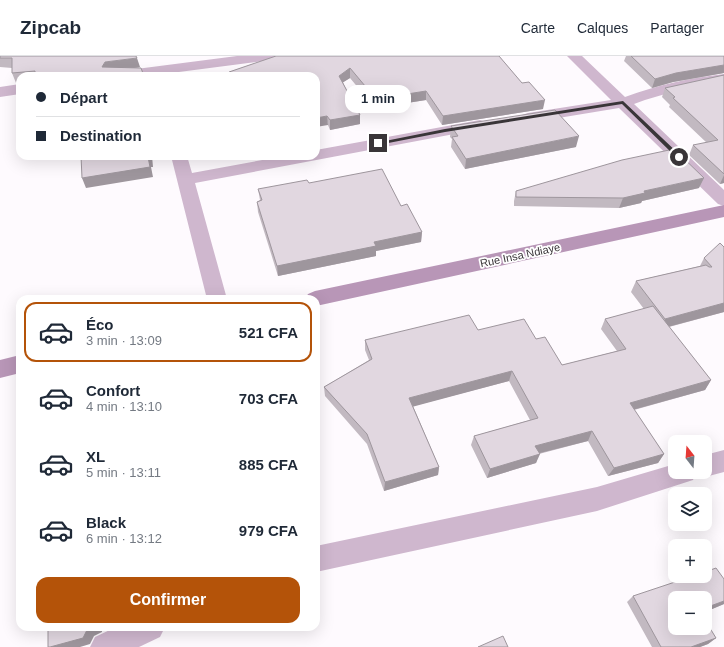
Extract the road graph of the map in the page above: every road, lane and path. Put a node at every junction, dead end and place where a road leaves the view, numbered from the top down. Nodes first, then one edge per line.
1 (271, 56) edge
2 (574, 56) edge
3 (155, 67) edge
4 (132, 72) edge
5 (724, 78) edge
6 (16, 90) edge
7 (0, 92) edge
8 (623, 103) junction
9 (320, 154) edge
10 (180, 160) edge
11 (290, 160) edge
12 (185, 180) junction
13 (724, 200) edge
14 (724, 211) edge
15 (215, 295) edge
16 (320, 298) edge
17 (16, 365) edge
18 (0, 369) edge
19 (724, 461) edge
20 (712, 464) edge
21 (668, 477) edge
22 (320, 558) edge
23 (141, 631) edge
24 (105, 647) edge

1 - 3 street
2 - 8 street
3 - 4 street
5 - 8 street
6 - 7 street
8 - 9 street
8 - 13 street
10 - 12 street
11 - 12 street
12 - 15 street
14 - 16 main road, Rue Insa Ndiaye
17 - 18 main road
19 - 20 street
21 - 22 street
23 - 24 street

